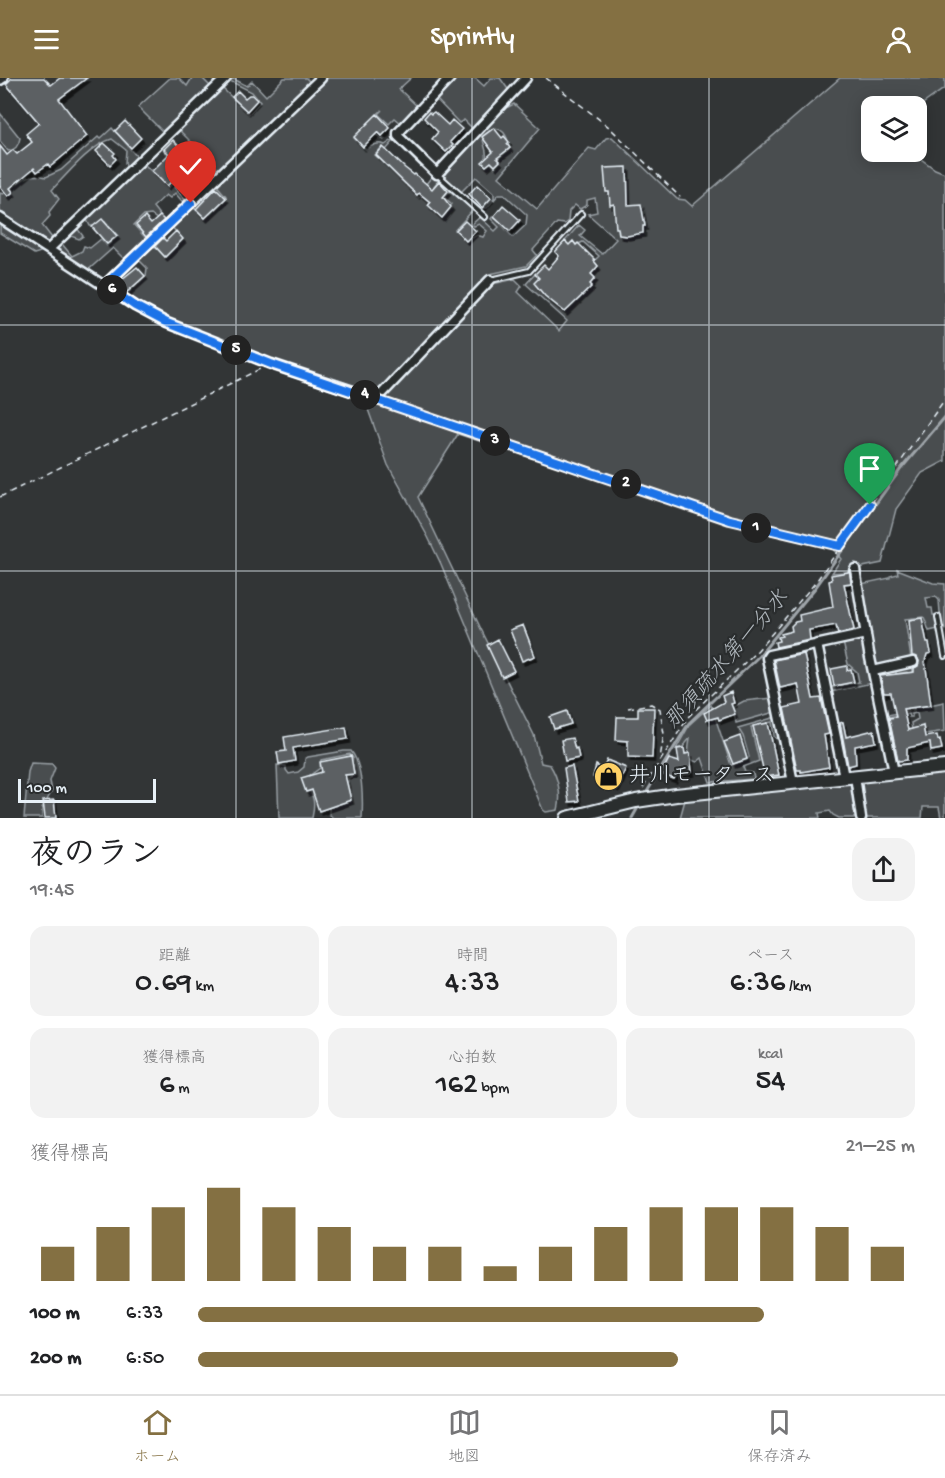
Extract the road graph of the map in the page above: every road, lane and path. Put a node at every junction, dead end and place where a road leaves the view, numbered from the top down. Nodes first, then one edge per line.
1 (226, 78) edge
2 (321, 78) edge
3 (450, 78) edge
4 (526, 78) edge
5 (546, 78) edge
6 (437, 174) junction
7 (680, 197) dead end
8 (581, 214) dead end
9 (485, 217) dead end
10 (0, 218) edge
11 (49, 249) junction
12 (490, 280) joint
13 (105, 285) junction
14 (271, 364) junction
15 (377, 399) junction
16 (945, 399) edge
17 (0, 497) edge
18 (840, 546) junction
19 (855, 569) dead end
20 (938, 617) dead end
21 (866, 634) junction
22 (817, 644) junction
23 (945, 656) edge
24 (913, 662) dead end
25 (873, 671) junction
26 (628, 708) dead end
27 (660, 759) junction
28 (945, 767) edge
29 (894, 772) junction
30 (849, 777) junction
31 (793, 783) junction
32 (636, 801) junction
33 (567, 818) edge
34 (861, 818) edge

1 - 11 street
2 - 13 street
3 - 6 street
4 - 6 street
5 - 7 path
6 - 9 lane
8 - 12 lane
10 - 11 street
11 - 13 street
12 - 15 street
13 - 14 street
14 - 15 street
14 - 17 path
15 - 18 path
16 - 18 path
18 - 27 path
19 - 21 street
20 - 23 lane
21 - 22 street
21 - 25 street
22 - 30 street
22 - 31 street
24 - 25 street
25 - 29 street
26 - 27 path
27 - 32 path
28 - 29 street
29 - 30 street
30 - 31 street
30 - 34 street
31 - 32 street
32 - 33 street

